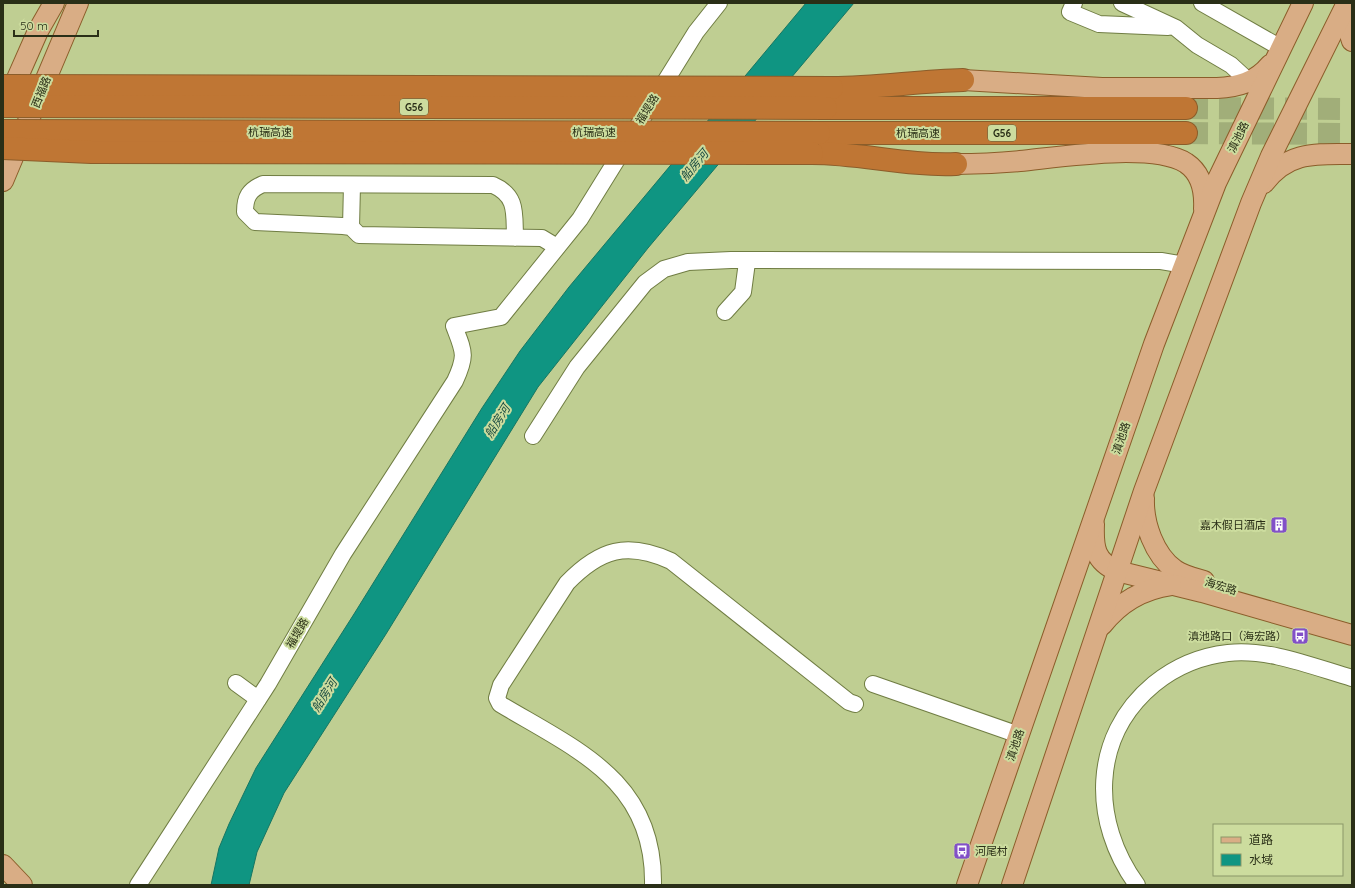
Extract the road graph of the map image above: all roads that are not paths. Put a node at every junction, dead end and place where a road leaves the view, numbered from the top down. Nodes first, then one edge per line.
1 (54, 3) edge
2 (78, 3) edge
3 (719, 3) edge
4 (1074, 3) edge
5 (1122, 3) edge
6 (1202, 3) edge
7 (1303, 3) edge
8 (1348, 3) edge
9 (1176, 28) junction
10 (1352, 41) edge
11 (1281, 48) junction
12 (962, 80) joint
13 (3, 86) edge
14 (1254, 87) junction
15 (829, 98) junction
16 (3, 106) edge
17 (1186, 108) tunnel mouth
18 (3, 110) edge
19 (3, 131) edge
20 (1186, 134) tunnel mouth
21 (815, 143) junction
22 (3, 148) edge
23 (1352, 154) edge
24 (956, 164) joint
25 (3, 181) edge
26 (352, 185) junction
27 (1251, 203) junction
28 (1204, 214) junction
29 (351, 227) junction
30 (515, 238) junction
31 (556, 247) junction
32 (747, 262) junction
33 (1185, 265) junction
34 (725, 312) dead end
35 (533, 436) dead end
36 (1144, 491) junction
37 (1094, 516) junction
38 (1118, 571) junction
39 (1173, 584) junction
40 (1352, 624) edge
41 (1352, 635) edge
42 (1094, 637) junction
43 (1352, 678) edge
44 (236, 683) dead end
45 (873, 684) dead end
46 (258, 699) junction
47 (855, 704) dead end
48 (1019, 735) junction
49 (3, 865) edge
50 (3, 879) edge
51 (9, 885) edge
52 (22, 885) edge
53 (138, 885) edge
54 (653, 885) edge
55 (967, 885) edge
56 (1012, 885) edge
57 (1137, 885) edge

1 - 18 main road
2 - 25 main road, 西福路
3 - 31 street, 福堤路
4 - 9 street
5 - 9 street
6 - 11 street
7 - 11 main road
8 - 10 main road
8 - 27 main road
9 - 14 street
11 - 14 main road
12 - 14 main road
12 - 15 highway
13 - 15 highway, bridge
14 - 28 main road, 滇池路
15 - 16 highway, G56, bridge
15 - 17 highway, G56
19 - 21 highway, 杭瑞高速 / G56, bridge
20 - 21 highway, 杭瑞高速 / G56
21 - 22 highway, bridge
21 - 24 highway
23 - 27 main road
24 - 28 main road
26 - 29 street
26 - 29 street
26 - 30 street
27 - 36 main road
28 - 33 main road, 滇池路
29 - 30 street
30 - 31 street
31 - 46 street, 福堤路
32 - 33 street
32 - 34 street
32 - 35 street
33 - 37 main road, 滇池路
36 - 38 main road
36 - 40 main road, 海宏路
37 - 38 main road, 海宏路
37 - 48 main road, 滇池路
38 - 39 main road, 海宏路
38 - 42 main road
39 - 41 main road, 海宏路
39 - 42 main road
42 - 56 main road
43 - 57 street
44 - 46 street
45 - 48 street
46 - 53 street, 福堤路
47 - 54 street
48 - 55 main road, 滇池路
49 - 52 main road
50 - 51 main road

